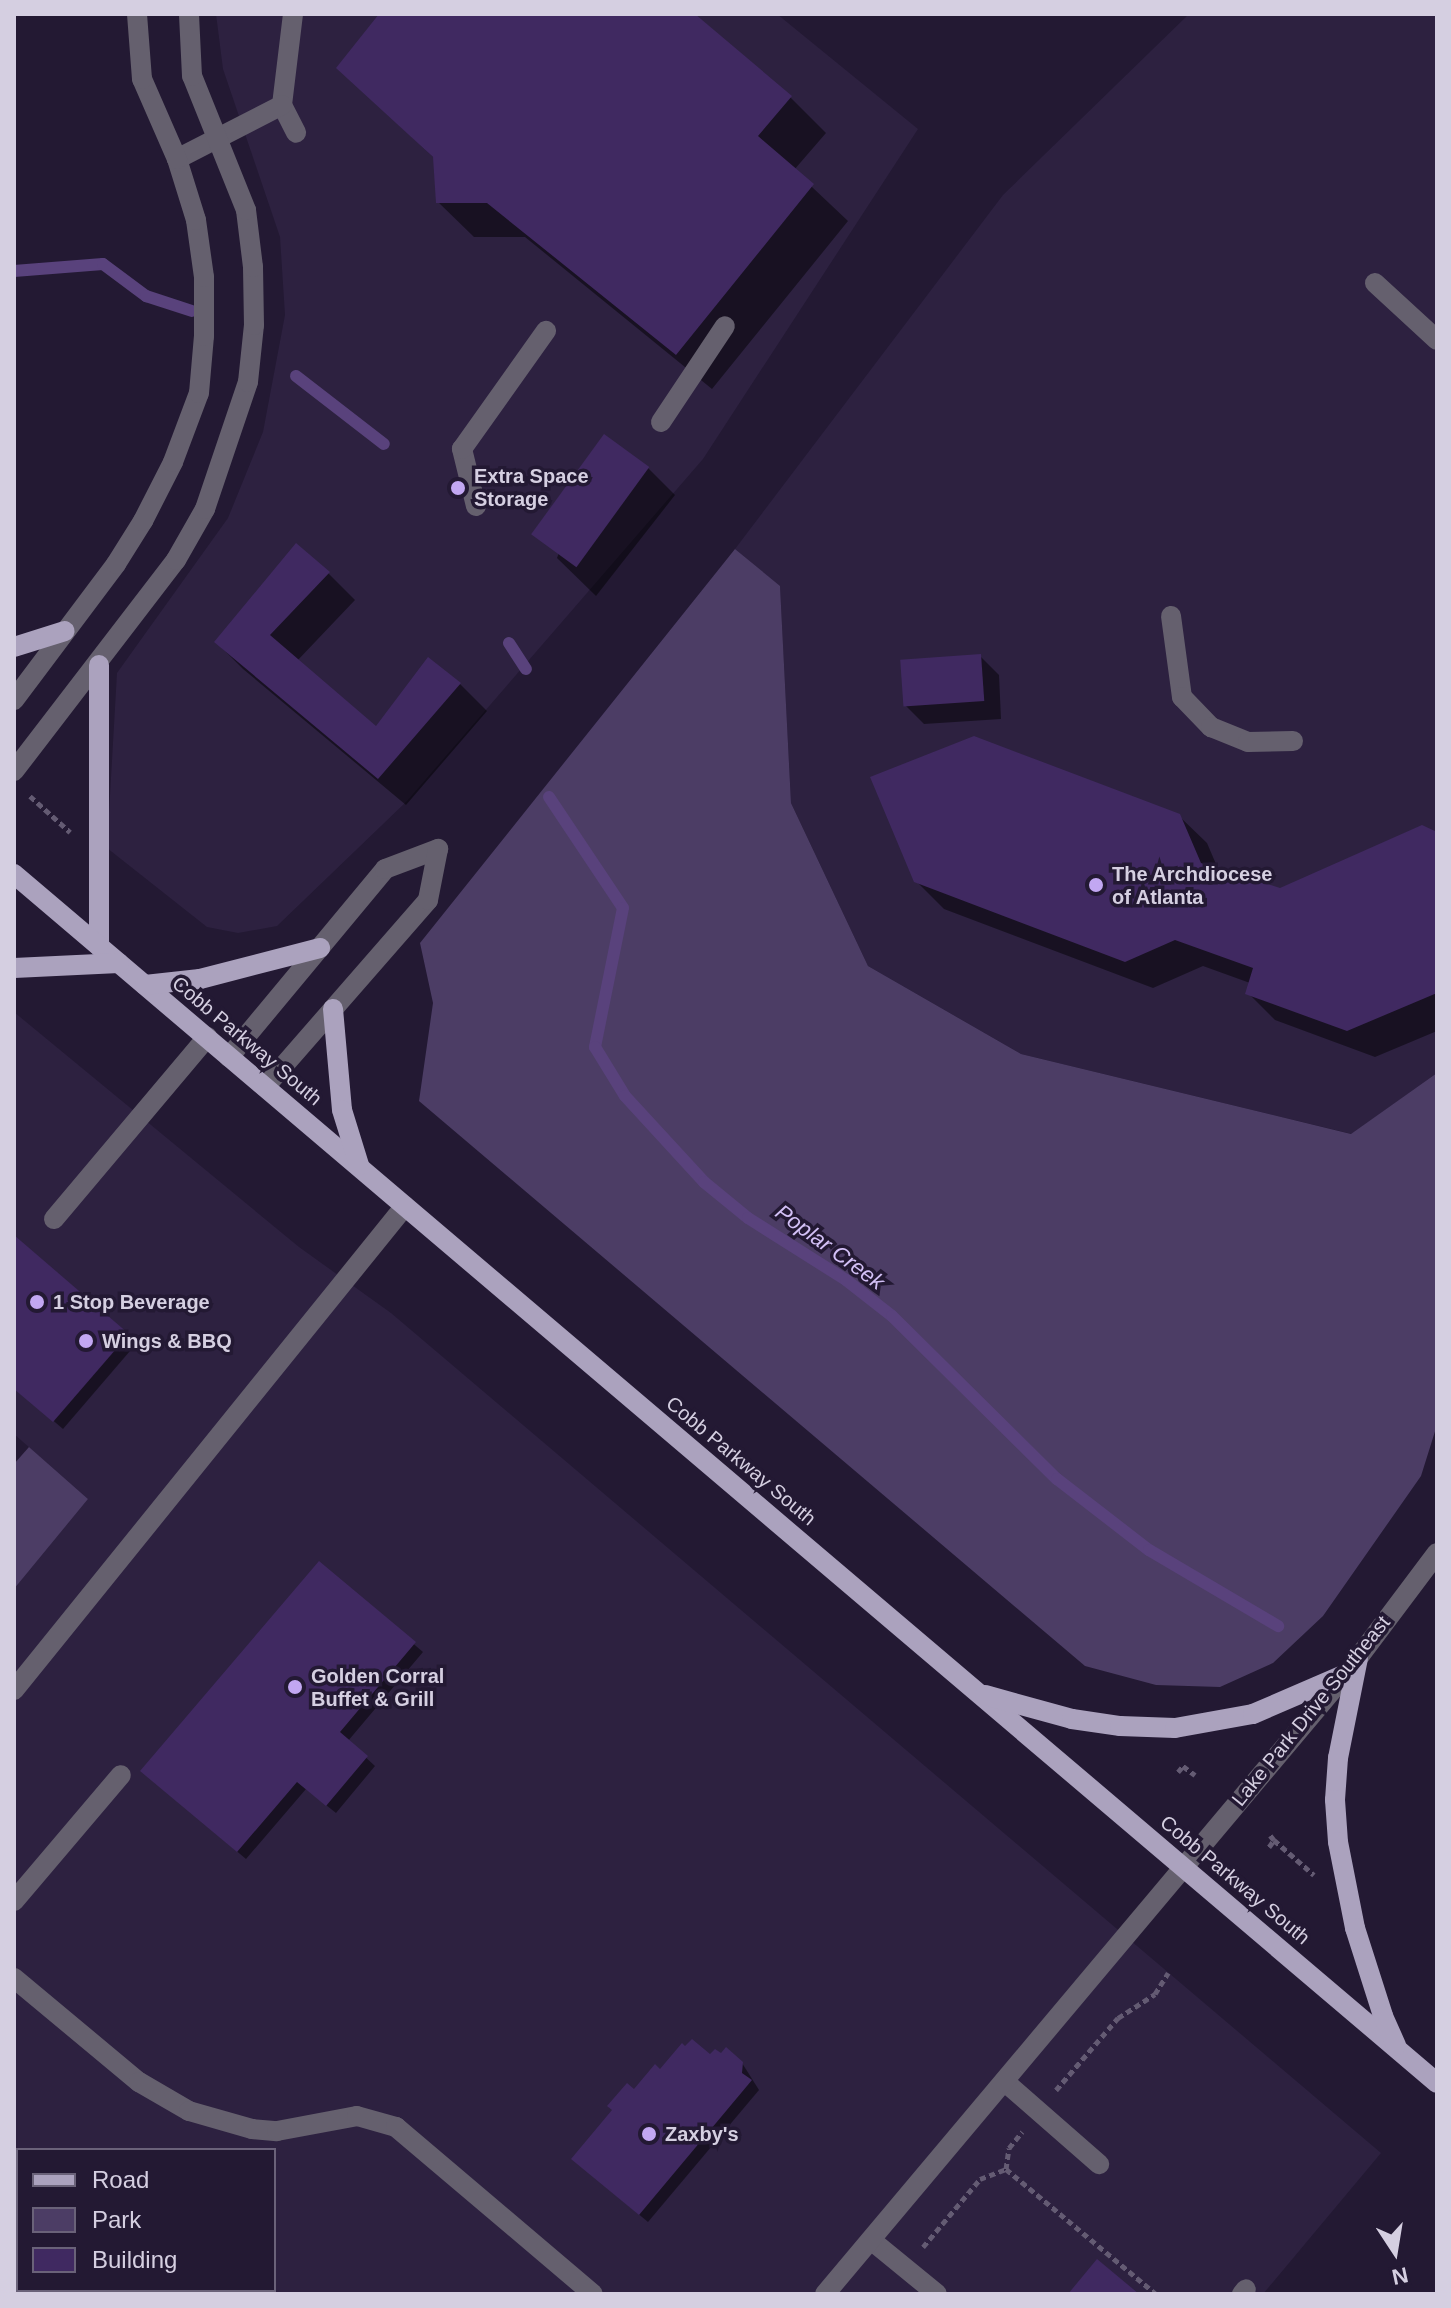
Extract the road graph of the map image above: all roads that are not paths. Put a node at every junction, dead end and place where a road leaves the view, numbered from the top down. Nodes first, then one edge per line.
1 (137, 14) edge
2 (189, 14) edge
3 (293, 14) edge
4 (282, 105) junction
5 (296, 133) dead end
6 (218, 141) junction
7 (177, 159) junction
8 (1375, 283) dead end
9 (725, 326) dead end
10 (546, 331) dead end
11 (1437, 340) edge
12 (661, 422) dead end
13 (476, 506) dead end
14 (1171, 616) dead end
15 (65, 631) junction
16 (14, 647) edge
17 (99, 665) junction
18 (14, 700) edge
19 (1293, 741) dead end
20 (17, 779) edge
21 (14, 874) edge
22 (99, 946) junction
23 (320, 948) junction
24 (119, 963) junction
25 (14, 968) edge
26 (145, 985) junction
27 (333, 1009) junction
28 (207, 1037) junction
29 (229, 1057) junction
30 (265, 1087) junction
31 (361, 1169) junction
32 (405, 1206) junction
33 (54, 1219) dead end
34 (1437, 1553) edge
35 (1352, 1666) junction
36 (14, 1690) edge
37 (978, 1693) junction
38 (121, 1775) dead end
39 (1183, 1868) junction
40 (14, 1901) edge
41 (14, 1978) edge
42 (1400, 2052) junction
43 (1005, 2082) junction
44 (1437, 2083) edge
45 (1099, 2164) dead end
46 (871, 2240) junction
47 (935, 2293) edge
48 (593, 2294) edge
49 (825, 2294) edge

1 - 7 street
2 - 6 street
3 - 4 street
4 - 5 street
4 - 6 street
6 - 7 street
6 - 17 street
7 - 15 street
8 - 11 street
9 - 12 street
10 - 13 street
14 - 19 street
15 - 16 main road
15 - 18 street
17 - 20 street
17 - 22 main road
21 - 22 main road, Cobb Parkway South
22 - 24 main road, Cobb Parkway South
23 - 26 main road
23 - 27 street
23 - 29 street
24 - 25 main road
24 - 26 main road, Cobb Parkway South
26 - 28 main road, Cobb Parkway South
27 - 30 street
27 - 31 main road
28 - 29 main road, Cobb Parkway South
28 - 33 street
29 - 30 main road, Cobb Parkway South
30 - 31 main road, Cobb Parkway South
31 - 32 main road, Cobb Parkway South
32 - 36 street
32 - 37 main road, Cobb Parkway South
34 - 35 street, Lake Park Drive Southeast
35 - 37 main road
35 - 39 street, Lake Park Drive Southeast
35 - 42 main road
37 - 39 main road, Cobb Parkway South
38 - 40 street
39 - 42 main road, Cobb Parkway South
39 - 43 street, Lake Park Drive Southeast
41 - 48 street
42 - 44 main road, Cobb Parkway South
43 - 45 street
43 - 46 street, Lake Park Drive Southeast
46 - 47 street
46 - 49 street, Lake Park Drive Southeast

